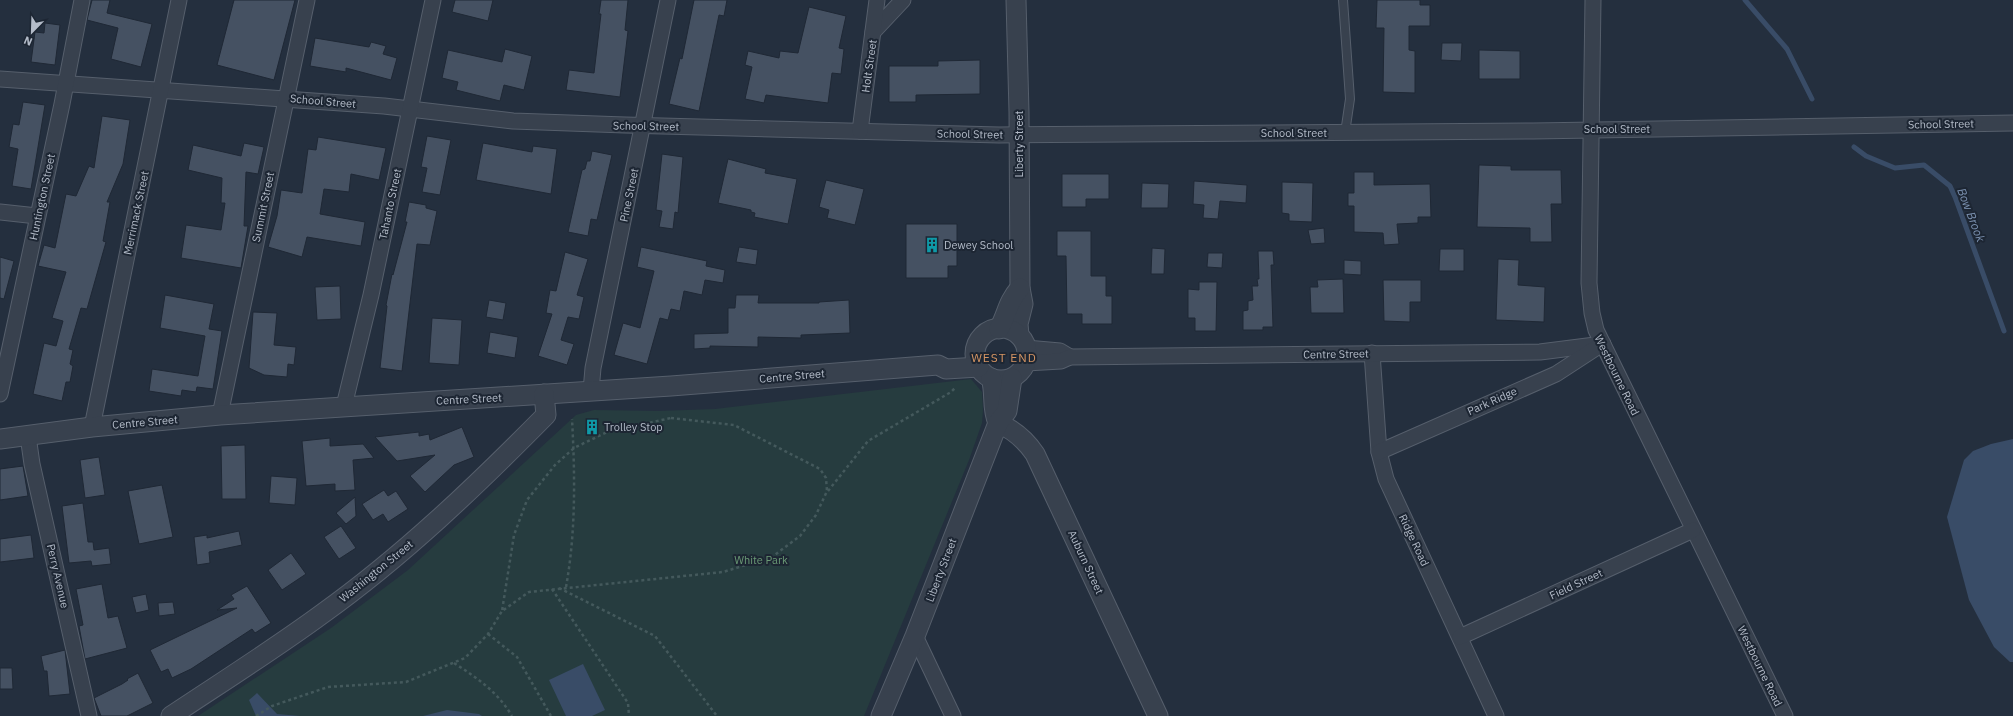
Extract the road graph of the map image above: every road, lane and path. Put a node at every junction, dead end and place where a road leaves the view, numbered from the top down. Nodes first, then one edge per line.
1 (82, 0) edge
2 (179, 0) edge
3 (306, 0) edge
4 (434, 0) edge
5 (668, 0) edge
6 (877, 0) edge
7 (903, 0) edge
8 (1016, 0) edge
9 (1343, 0) edge
10 (1593, 0) edge
11 (874, 32) junction
12 (0, 79) edge
13 (66, 84) junction
14 (161, 91) junction
15 (286, 98) junction
16 (411, 110) junction
17 (2013, 123) edge
18 (643, 126) junction
19 (1592, 129) junction
20 (860, 131) junction
21 (1345, 133) junction
22 (1019, 135) junction
23 (0, 212) edge
24 (38, 216) junction
25 (1020, 288) junction
26 (999, 329) junction
27 (1602, 344) junction
28 (977, 346) junction
29 (1024, 349) junction
30 (1372, 354) junction
31 (938, 365) junction
32 (985, 372) junction
33 (1012, 378) junction
34 (956, 387) dead end
35 (591, 391) junction
36 (0, 394) edge
37 (544, 394) junction
38 (344, 406) junction
39 (220, 415) junction
40 (572, 419) dead end
41 (998, 423) junction
42 (92, 427) junction
43 (28, 436) junction
44 (0, 439) edge
45 (574, 448) junction
46 (1379, 452) junction
47 (827, 491) junction
48 (1693, 530) junction
49 (566, 587) junction
50 (558, 588) junction
51 (552, 589) junction
52 (502, 611) junction
53 (488, 634) junction
54 (915, 636) junction
55 (1460, 637) junction
56 (453, 663) junction
57 (90, 716) edge
58 (171, 716) edge
59 (256, 716) edge
60 (512, 716) edge
61 (551, 716) edge
62 (629, 716) edge
63 (717, 716) edge
64 (882, 716) edge
65 (953, 716) edge
66 (1158, 716) edge
67 (1496, 716) edge
68 (1785, 716) edge

1 - 13 street, Huntington Street
2 - 14 street, Merrimack Street
3 - 15 street, Summit Street
4 - 16 street, Tahanto Street
5 - 18 street, Pine Street
6 - 11 street, Holt Street
7 - 11 street
8 - 22 street, Liberty Street
9 - 21 lane
10 - 19 street, Westbourne Road
11 - 20 street, Holt Street
12 - 13 street, School Street
13 - 14 street, School Street
13 - 24 street, Huntington Street
14 - 15 street, School Street
14 - 42 street, Merrimack Street
15 - 16 street, School Street
15 - 39 street, Summit Street
16 - 18 street, School Street
16 - 38 street, Tahanto Street
17 - 19 street, School Street
18 - 20 street, School Street
18 - 35 street, Pine Street
19 - 21 street, School Street
19 - 27 street, Westbourne Road
20 - 22 street, School Street
21 - 22 street, School Street
22 - 25 street, Liberty Street
23 - 24 street
24 - 36 street, Huntington Street
25 - 26 street
25 - 29 street, Liberty Street
26 - 28 street
26 - 29 street
27 - 30 street, Centre Street
27 - 46 street, Park Ridge
27 - 48 street, Westbourne Road
28 - 31 street, Centre Street
28 - 32 street
29 - 30 street, Centre Street
29 - 33 street
30 - 46 street, Ridge Road
31 - 32 street, Centre Street
31 - 35 street, Centre Street
32 - 33 street
32 - 41 street
33 - 41 street, Liberty Street
34 - 47 path
35 - 37 street, Centre Street
37 - 38 street, Centre Street
37 - 58 street, Washington Street
38 - 39 street, Centre Street
39 - 42 street, Centre Street
40 - 45 path
41 - 54 street, Liberty Street
41 - 66 street, Auburn Street
42 - 43 street, Centre Street
43 - 44 street, Centre Street
43 - 57 street, Perry Avenue
45 - 47 path
45 - 49 path
45 - 52 path
46 - 55 street, Ridge Road
47 - 49 path
48 - 55 street, Field Street
48 - 68 street, Westbourne Road
49 - 50 path
50 - 51 path
50 - 63 path
51 - 52 path
51 - 62 path
52 - 53 path
53 - 56 path
53 - 61 path
54 - 64 street, Liberty Street
54 - 65 street
55 - 67 street, Ridge Road
56 - 59 path
56 - 60 path

